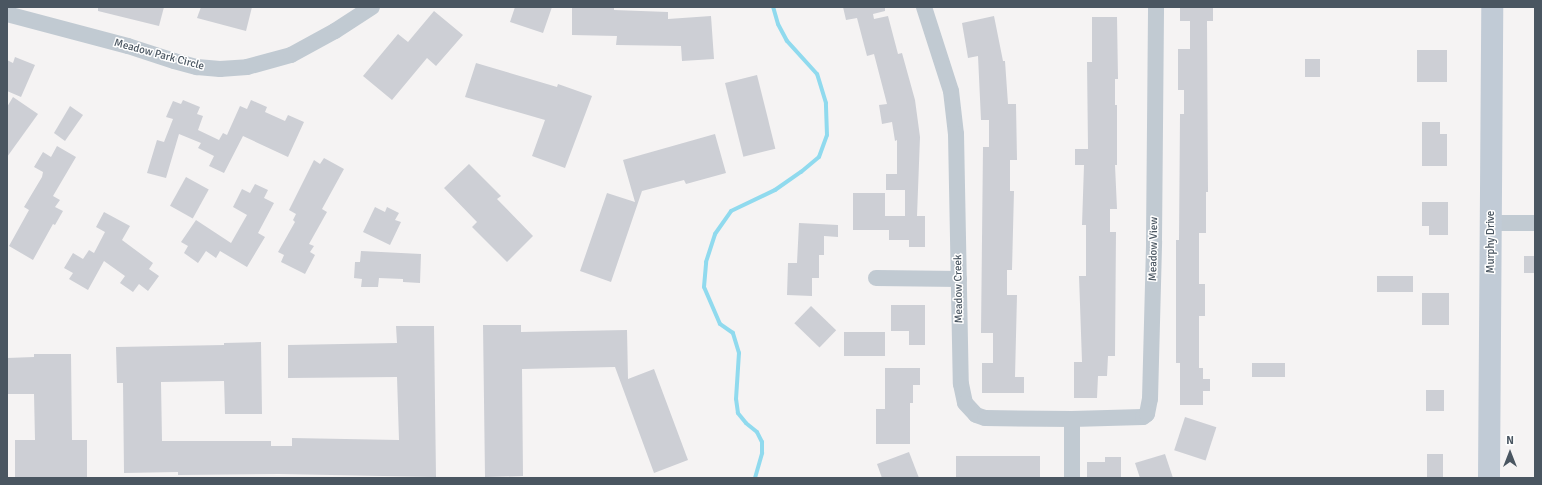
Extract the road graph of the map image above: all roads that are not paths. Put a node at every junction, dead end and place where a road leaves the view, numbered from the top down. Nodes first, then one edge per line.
1 (372, 7) edge
2 (924, 7) edge
3 (1156, 7) edge
4 (1492, 7) edge
5 (7, 14) edge
6 (1491, 223) junction
7 (1535, 223) edge
8 (876, 278) dead end
9 (959, 279) junction
10 (1072, 419) junction
11 (1072, 478) edge
12 (1489, 478) edge

1 - 5 street, Meadow Park Circle
2 - 9 street, Meadow Creek
3 - 10 street, Meadow View
4 - 6 main road, Murphy Drive
6 - 7 street
6 - 12 main road, Murphy Drive
8 - 9 street
9 - 10 street, Meadow Creek
10 - 11 street

